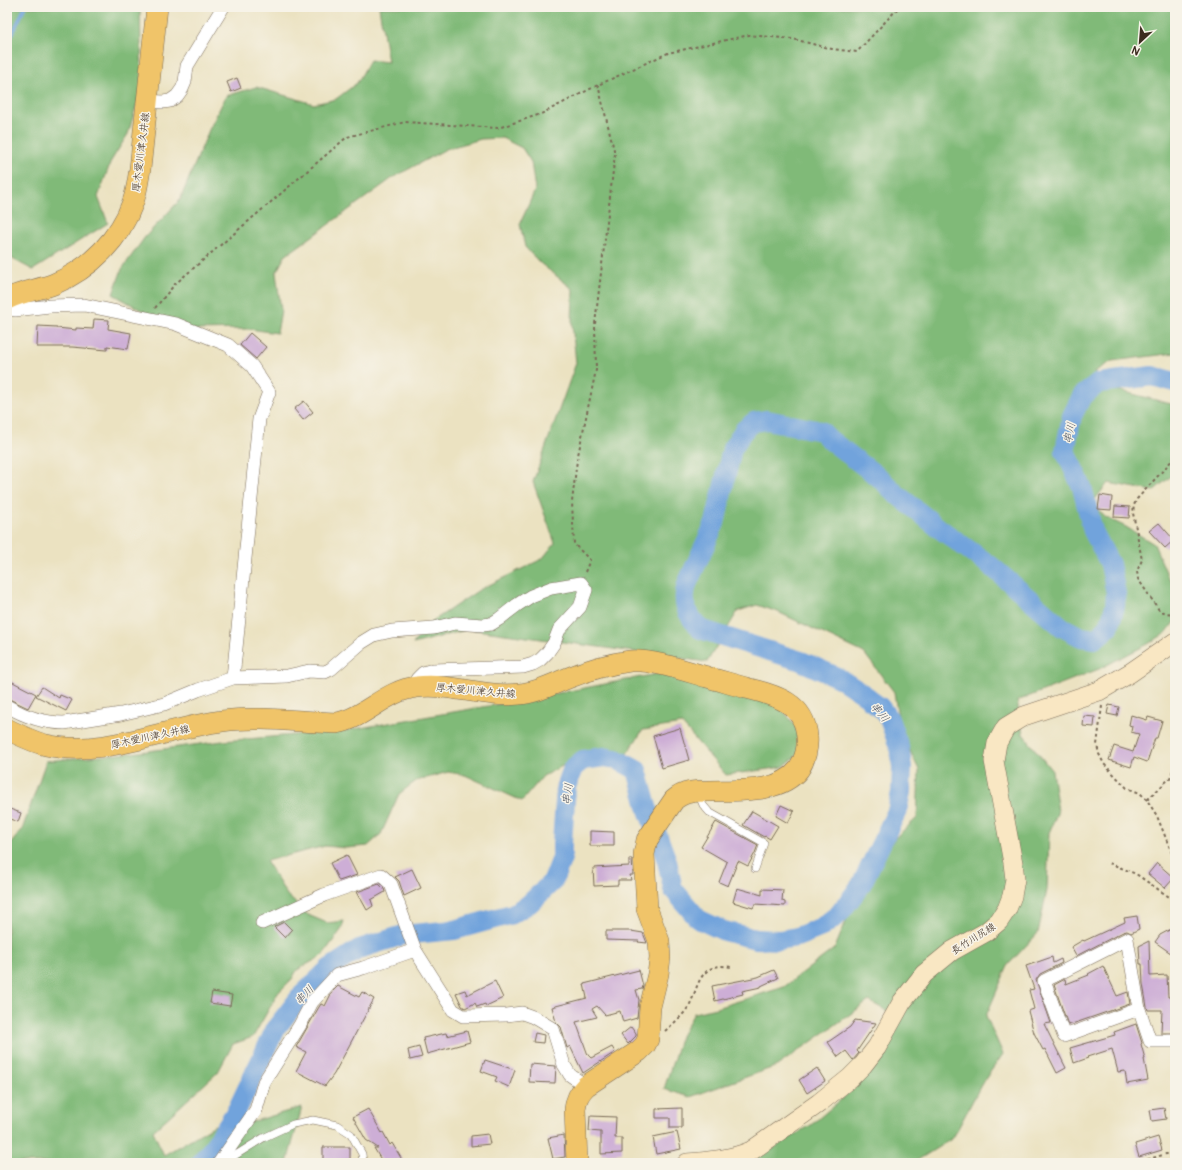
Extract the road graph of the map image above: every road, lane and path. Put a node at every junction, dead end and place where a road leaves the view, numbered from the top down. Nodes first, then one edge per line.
1 (157, 7) edge
2 (223, 7) edge
3 (899, 7) edge
4 (598, 85) junction
5 (147, 101) junction
6 (7, 299) edge
7 (7, 306) edge
8 (146, 318) junction
9 (1175, 457) edge
10 (581, 583) junction
11 (1175, 614) edge
12 (1175, 642) edge
13 (233, 678) junction
14 (417, 687) junction
15 (1099, 691) junction
16 (7, 706) edge
17 (7, 729) edge
18 (1175, 765) edge
19 (1170, 778) junction
20 (1175, 779) edge
21 (697, 791) junction
22 (1147, 800) junction
23 (1175, 861) edge
24 (1109, 863) dead end
25 (755, 870) dead end
26 (1175, 901) edge
27 (262, 923) dead end
28 (415, 950) junction
29 (733, 967) dead end
30 (1139, 1009) junction
31 (648, 1039) junction
32 (1175, 1041) edge
33 (586, 1086) junction
34 (1175, 1154) edge
35 (219, 1163) edge
36 (223, 1163) edge
37 (363, 1163) edge
38 (577, 1163) edge
39 (687, 1163) edge
40 (1136, 1163) edge

1 - 5 main road, 厚木愛川津久井線
2 - 5 street
3 - 4 path
4 - 8 path
4 - 10 path
5 - 6 main road, 厚木愛川津久井線
7 - 8 street
8 - 13 street
9 - 11 path
10 - 13 street
10 - 14 street
12 - 15 main road, 長竹川尻線
13 - 16 street
14 - 17 main road, 厚木愛川津久井線
14 - 21 main road, 厚木愛川津久井線
15 - 22 path
15 - 39 main road, 長竹川尻線
18 - 19 path
19 - 20 path
19 - 22 path
21 - 25 lane
21 - 31 main road, 厚木愛川津久井線
22 - 23 path
24 - 26 path
27 - 28 street
28 - 33 street
28 - 35 street
29 - 31 path
30 - 30 street
30 - 32 street
31 - 33 main road
33 - 38 main road
34 - 40 path
36 - 37 lane

